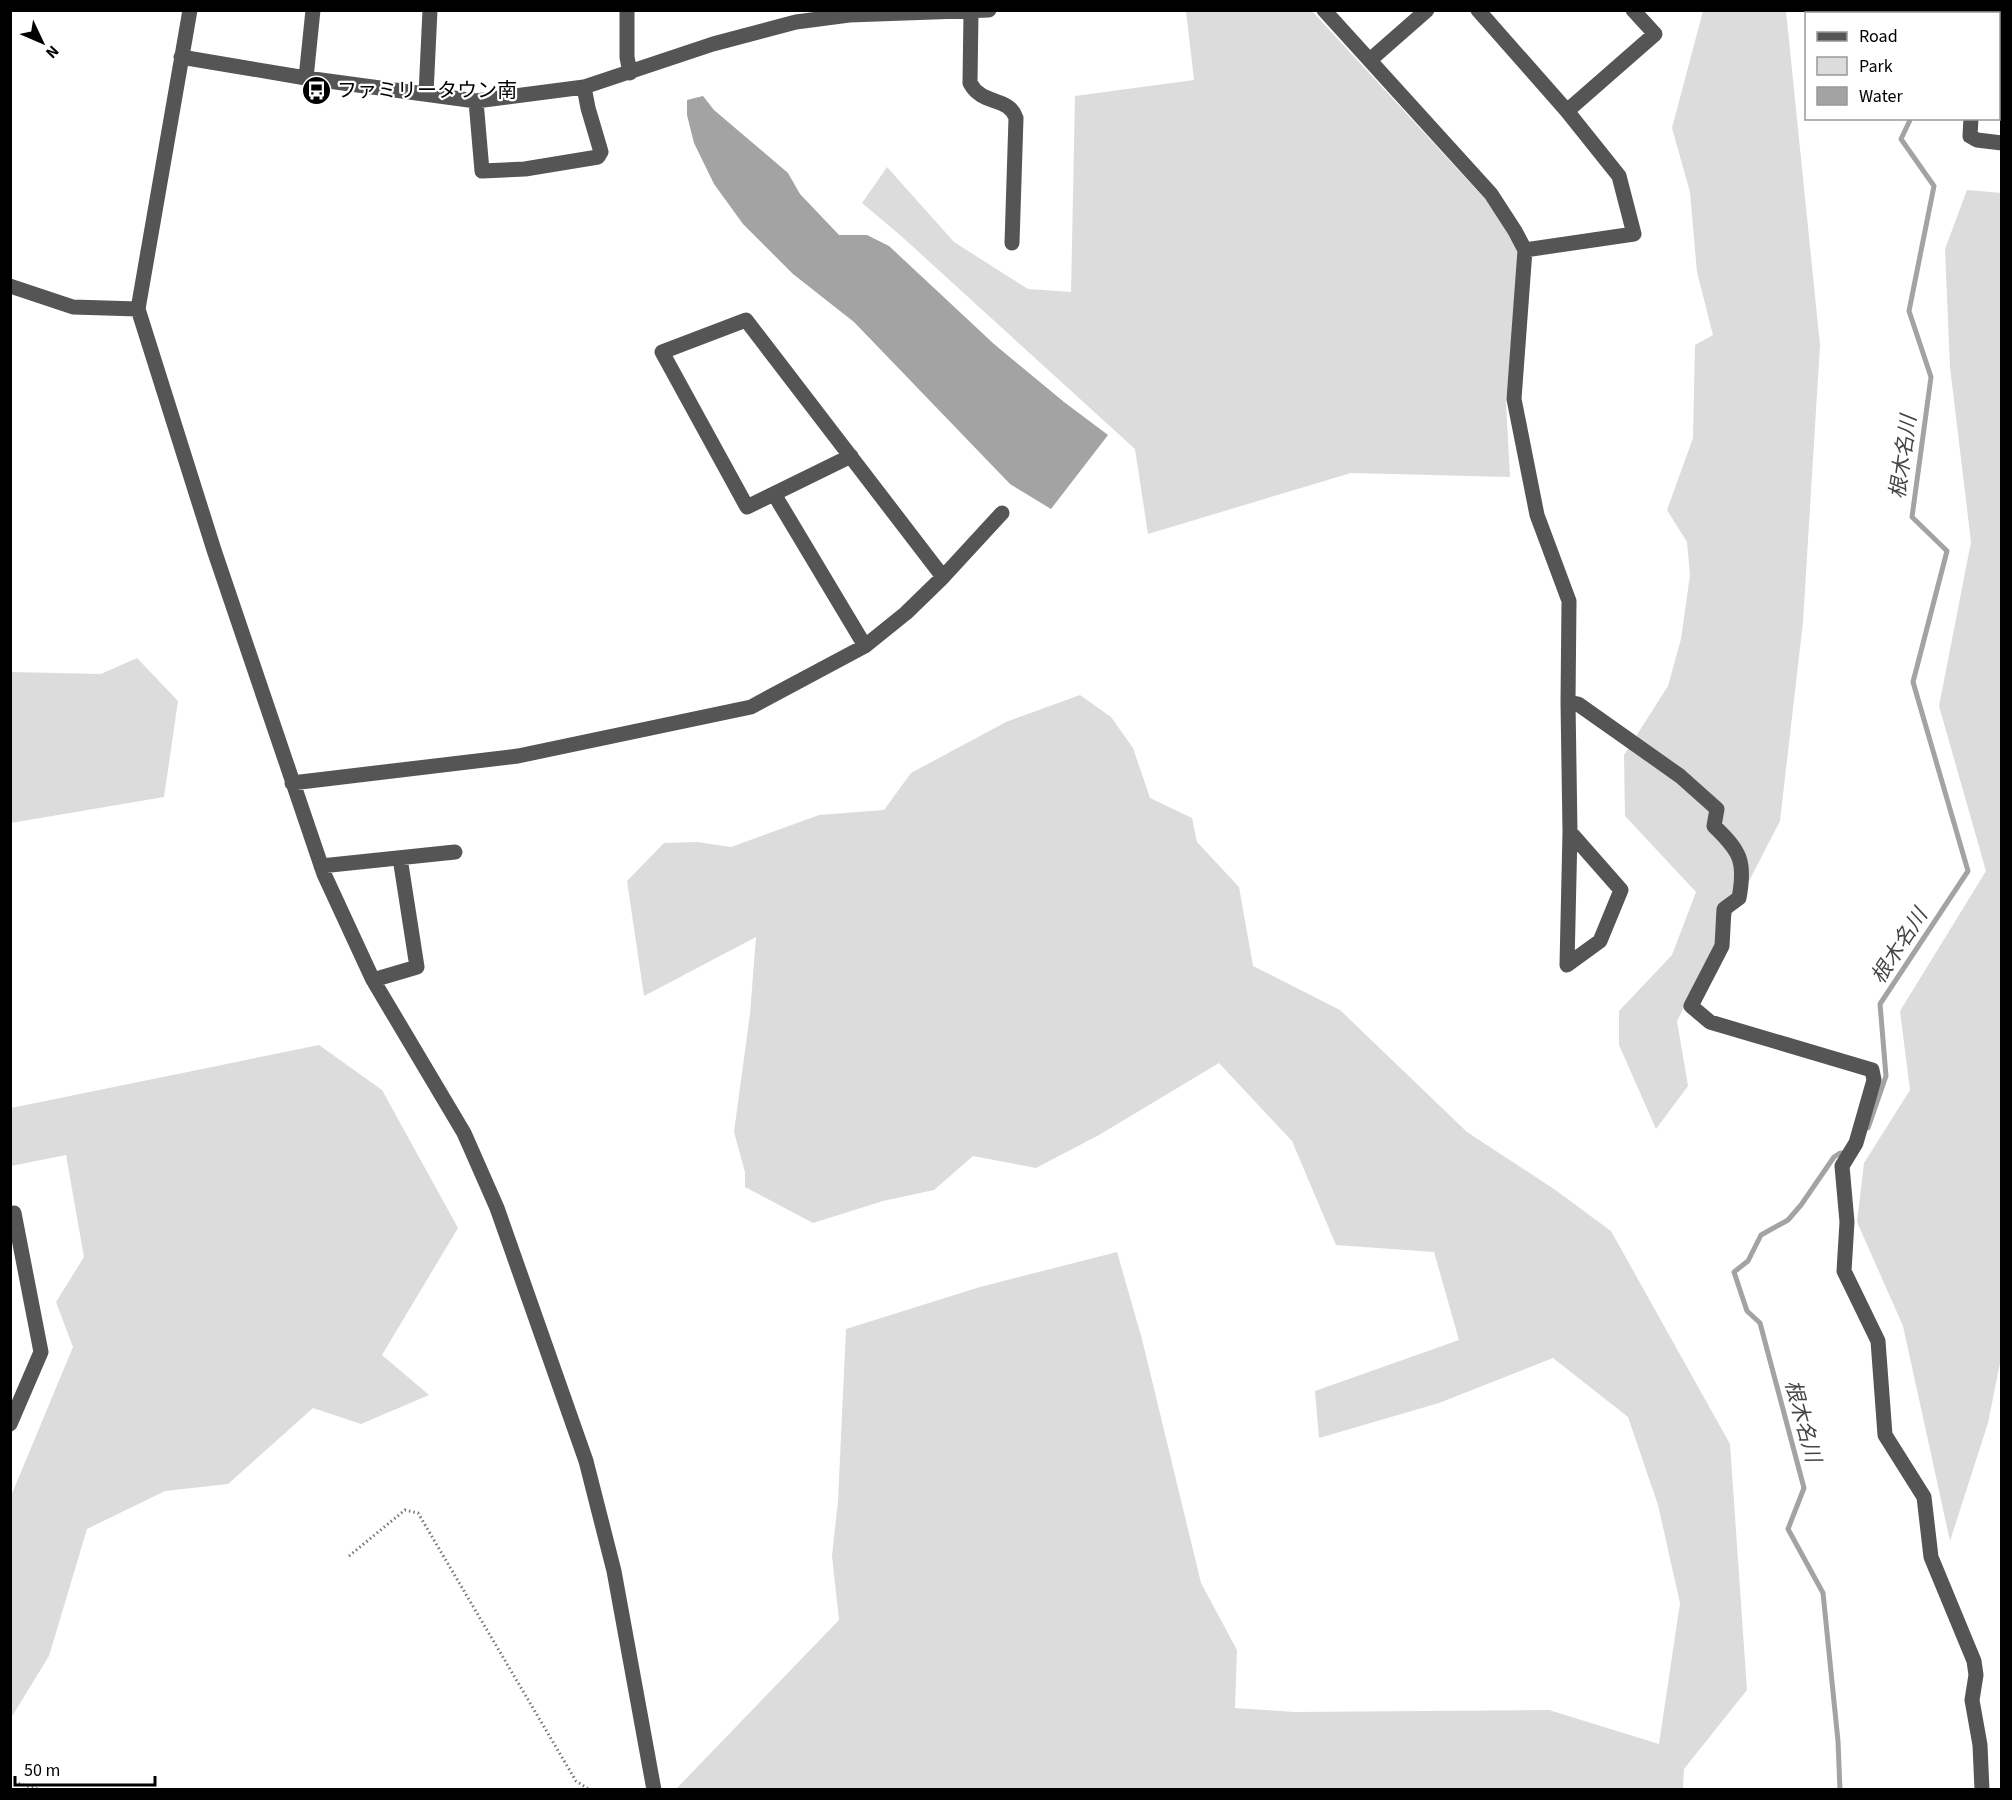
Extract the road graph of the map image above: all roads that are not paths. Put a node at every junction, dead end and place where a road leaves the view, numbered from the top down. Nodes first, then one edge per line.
1 (190, 10) edge
2 (313, 10) edge
3 (430, 10) edge
4 (627, 10) edge
5 (988, 10) edge
6 (1324, 10) edge
7 (1427, 10) edge
8 (1478, 10) edge
9 (1633, 10) edge
10 (971, 12) junction
11 (849, 13) edge
12 (181, 57) junction
13 (1370, 60) junction
14 (630, 73) junction
15 (306, 78) junction
16 (584, 87) junction
17 (426, 94) junction
18 (476, 101) junction
19 (1568, 111) junction
20 (1971, 120) edge
21 (2001, 143) edge
22 (1012, 243) dead end
23 (1525, 250) junction
24 (10, 286) edge
25 (138, 309) junction
26 (851, 456) junction
27 (774, 494) junction
28 (1002, 513) dead end
29 (943, 577) junction
30 (865, 646) junction
31 (1568, 702) junction
32 (292, 783) junction
33 (1570, 832) junction
34 (455, 852) dead end
35 (400, 858) junction
36 (321, 866) junction
37 (373, 980) junction
38 (10, 1214) edge
39 (10, 1424) edge
40 (654, 1790) edge
41 (1982, 1790) edge

1 - 12 street
2 - 15 street
3 - 17 street
4 - 14 street
5 - 10 street
6 - 13 street
7 - 13 street
8 - 19 street
9 - 19 street
10 - 11 street
10 - 22 street
11 - 14 street
12 - 15 street
12 - 25 street
13 - 23 street
14 - 16 street
15 - 17 street
16 - 18 street
16 - 18 street
17 - 18 street
19 - 23 street
20 - 21 street
23 - 31 street
24 - 25 street
25 - 32 street
26 - 27 street
26 - 27 street
26 - 29 street
27 - 30 street
28 - 29 street
29 - 30 street
30 - 32 street
31 - 33 street
31 - 41 street
32 - 36 street
33 - 33 street
34 - 35 street
35 - 36 street
35 - 37 street
36 - 37 street
37 - 40 street
38 - 39 street

